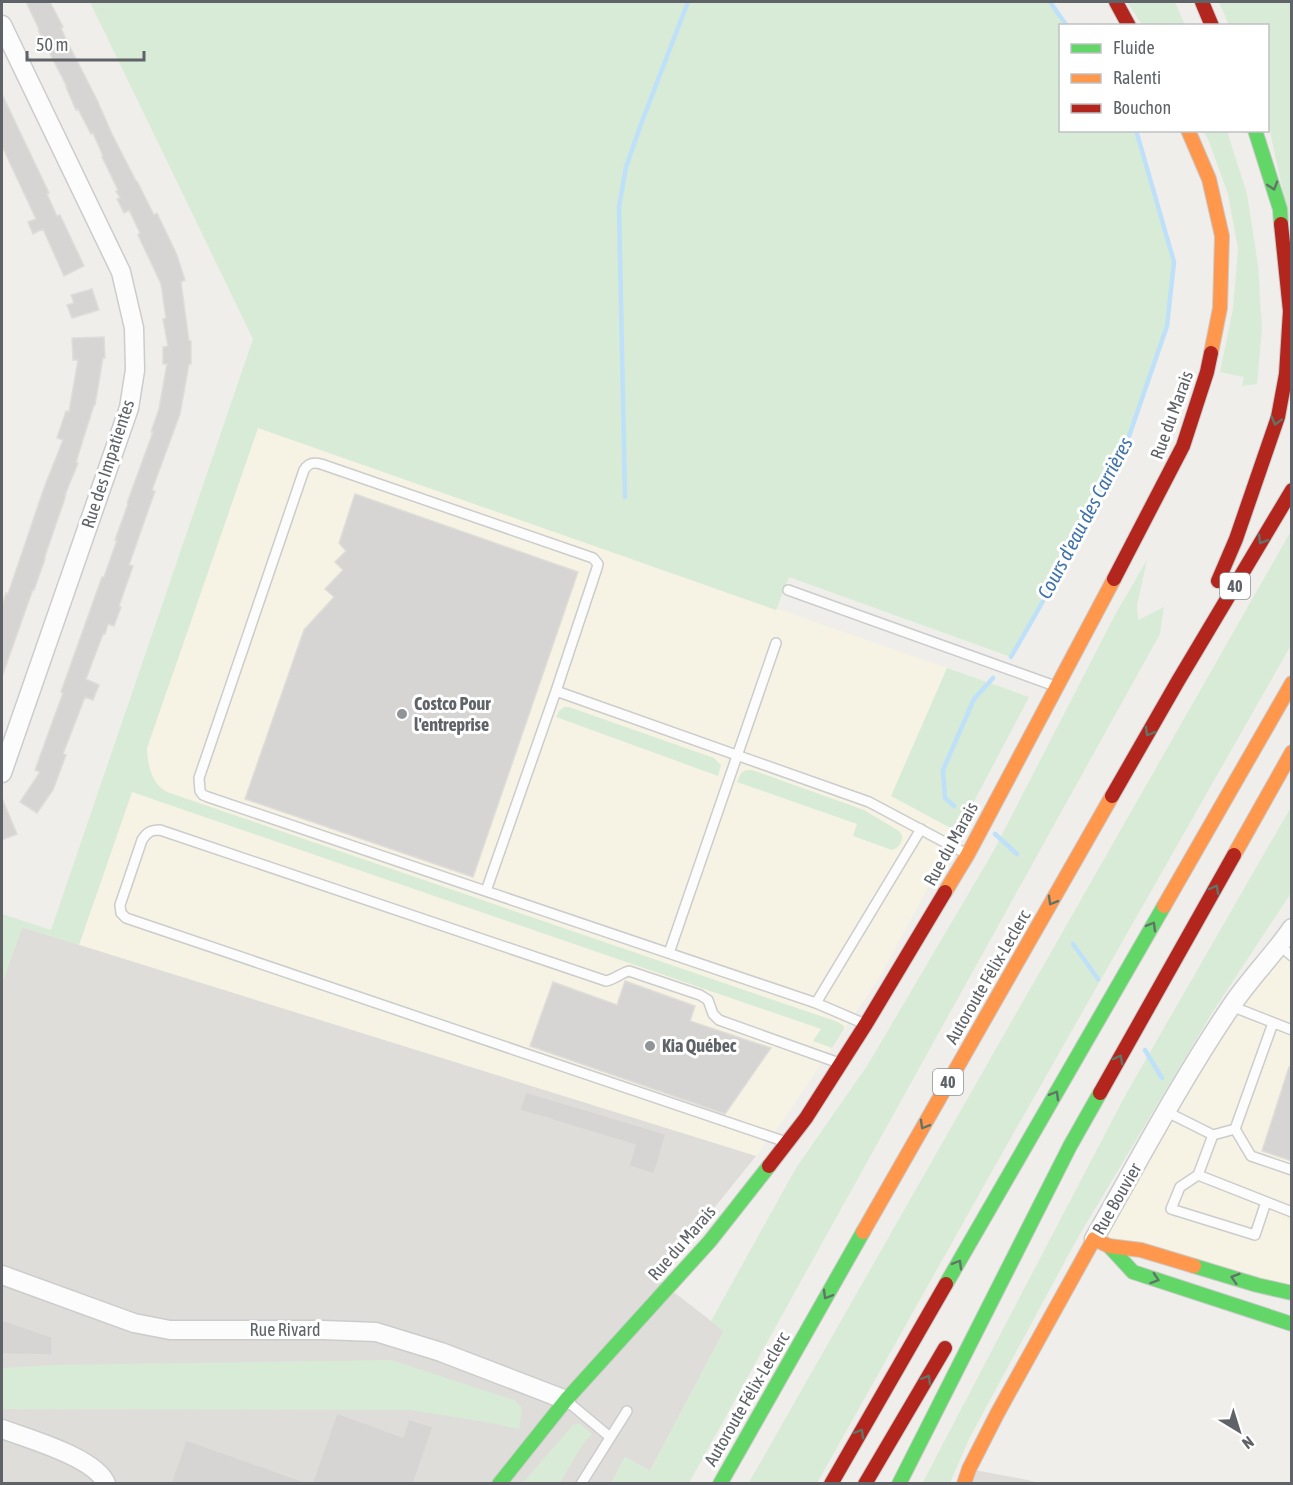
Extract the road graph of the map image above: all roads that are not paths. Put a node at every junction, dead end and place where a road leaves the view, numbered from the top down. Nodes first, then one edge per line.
1 (1116, 2) edge
2 (1202, 2) edge
3 (1129, 24) edge
4 (1211, 24) edge
5 (2, 25) edge
6 (1189, 132) edge
7 (1256, 132) edge
8 (1292, 490) edge
9 (788, 590) dead end
10 (776, 643) dead end
11 (1178, 681) junction
12 (1292, 683) edge
13 (1057, 687) junction
14 (556, 691) junction
15 (1292, 752) edge
16 (737, 756) junction
17 (2, 774) edge
18 (921, 829) junction
19 (968, 854) junction
20 (486, 891) junction
21 (1292, 928) edge
22 (1286, 951) edge
23 (669, 953) junction
24 (816, 1003) junction
25 (1231, 1006) junction
26 (1274, 1023) junction
27 (866, 1024) junction
28 (1292, 1030) edge
29 (841, 1064) junction
30 (1167, 1112) junction
31 (1235, 1129) junction
32 (1214, 1135) junction
33 (788, 1142) junction
34 (1070, 1146) junction
35 (1292, 1170) edge
36 (1198, 1175) junction
37 (1266, 1202) junction
38 (1292, 1212) edge
39 (1102, 1243) junction
40 (1001, 1253) dead end
41 (2, 1275) edge
42 (1292, 1293) edge
43 (1292, 1324) edge
44 (954, 1333) dead end
45 (566, 1400) junction
46 (627, 1410) dead end
47 (2, 1429) edge
48 (610, 1437) junction
49 (106, 1484) edge
50 (499, 1484) edge
51 (581, 1484) edge
52 (720, 1484) edge
53 (831, 1484) edge
54 (865, 1484) edge
55 (898, 1484) edge
56 (964, 1484) edge

1 - 3 main road
2 - 4 main road
5 - 17 street, Rue des Impatientes
6 - 13 main road, Rue du Marais
7 -> 11 main road
8 -> 11 main road, Autoroute Félix-Leclerc / 40
9 - 13 lane
10 - 16 lane
11 -> 52 main road, Autoroute Félix-Leclerc / 40
53 -> 12 main road
13 - 19 main road, Rue du Marais
14 - 16 lane
14 - 20 lane
14 - 20 lane
34 -> 15 main road
16 - 18 lane
16 - 23 lane
18 - 19 lane
18 - 24 lane
19 - 27 main road, Rue du Marais
20 - 23 lane
21 - 22 street, Rue Bouvier
22 - 25 street, Rue Bouvier
23 - 24 lane
24 - 27 lane
25 - 26 lane
25 - 30 street, Rue Bouvier
26 - 28 lane
26 - 31 lane
27 - 29 main road, Rue du Marais
29 - 33 main road, Rue du Marais
29 - 33 lane
30 - 32 lane
30 - 39 street, Rue Bouvier
31 - 32 lane
31 - 35 lane
32 - 36 lane
33 - 45 main road, Rue du Marais
34 - 40 main road
34 - 55 main road
36 - 37 lane
36 - 37 lane
37 - 38 lane
42 -> 39 main road
39 -> 43 main road
39 - 56 main road, Rue Bouvier
41 - 45 street, Rue Rivard
54 -> 44 main road
45 - 48 lane
45 - 50 main road, Rue du Marais
46 - 48 lane
47 - 49 street
48 - 51 lane

